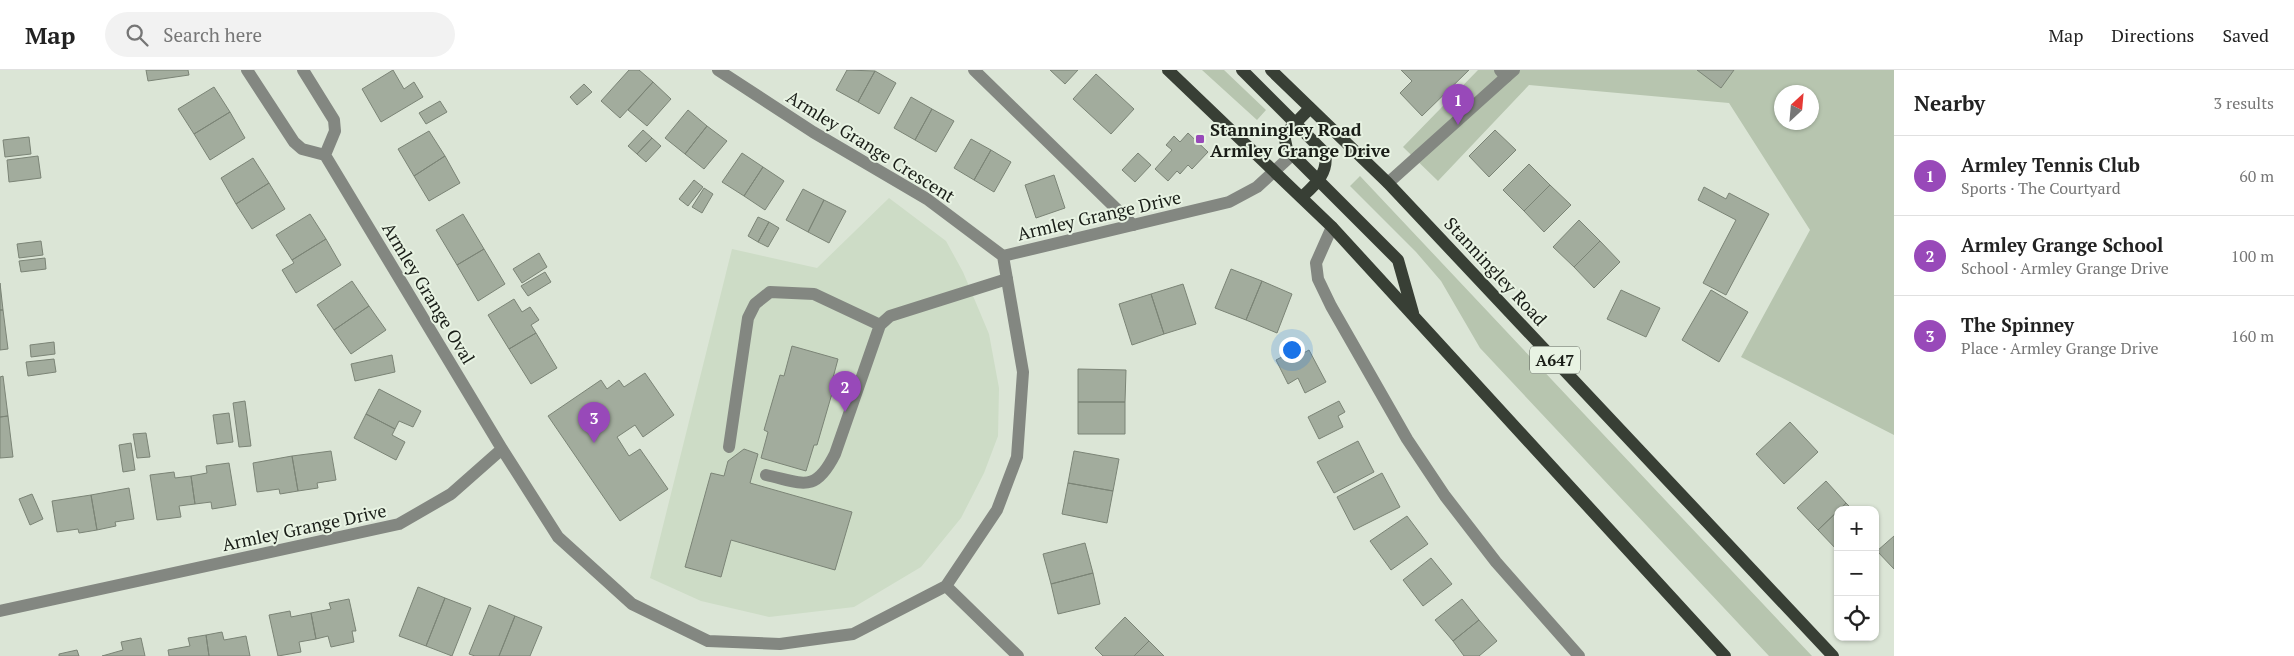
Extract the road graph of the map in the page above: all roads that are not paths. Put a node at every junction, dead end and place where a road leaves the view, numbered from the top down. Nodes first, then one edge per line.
1 (247, 70) edge
2 (303, 70) edge
3 (718, 70) edge
4 (974, 70) edge
5 (1168, 70) edge
6 (1242, 70) edge
7 (1271, 70) edge
8 (1506, 72) edge
9 (1310, 108) junction
10 (1296, 123) junction
11 (1293, 154) junction
12 (325, 155) junction
13 (1276, 172) junction
14 (1319, 181) junction
15 (1388, 183) junction
16 (1302, 197) junction
17 (1133, 225) junction
18 (1332, 227) junction
19 (1003, 256) junction
20 (1007, 279) junction
21 (1414, 315) junction
22 (880, 325) junction
23 (729, 448) dead end
24 (502, 449) junction
25 (766, 475) dead end
26 (946, 586) junction
27 (0, 611) edge
28 (1018, 656) edge
29 (1579, 656) edge
30 (1725, 656) edge
31 (1833, 656) edge

1 - 12 street
2 - 12 street
3 - 19 street, Armley Grange Crescent
4 - 17 street
5 - 13 main road
6 - 10 main road
7 - 9 main road, Stanningley Road / A647
8 - 15 street
9 - 10 main road
9 - 15 main road, Stanningley Road / A647
10 - 11 main road
10 - 14 main road
11 - 13 street, Armley Grange Drive
11 - 14 main road
12 - 24 street, Armley Grange Oval
13 - 16 main road
13 - 17 street, Armley Grange Drive
14 - 16 main road
14 - 21 main road
15 - 31 main road, Stanningley Road / A647
16 - 18 main road
17 - 19 street, Armley Grange Drive
18 - 21 main road
18 - 29 street
19 - 20 street, Armley Grange Drive
20 - 22 street
20 - 26 street, Armley Grange Drive
21 - 30 main road
22 - 23 street
22 - 25 street
24 - 26 street, Armley Grange Drive
24 - 27 street, Armley Grange Drive
26 - 28 street

